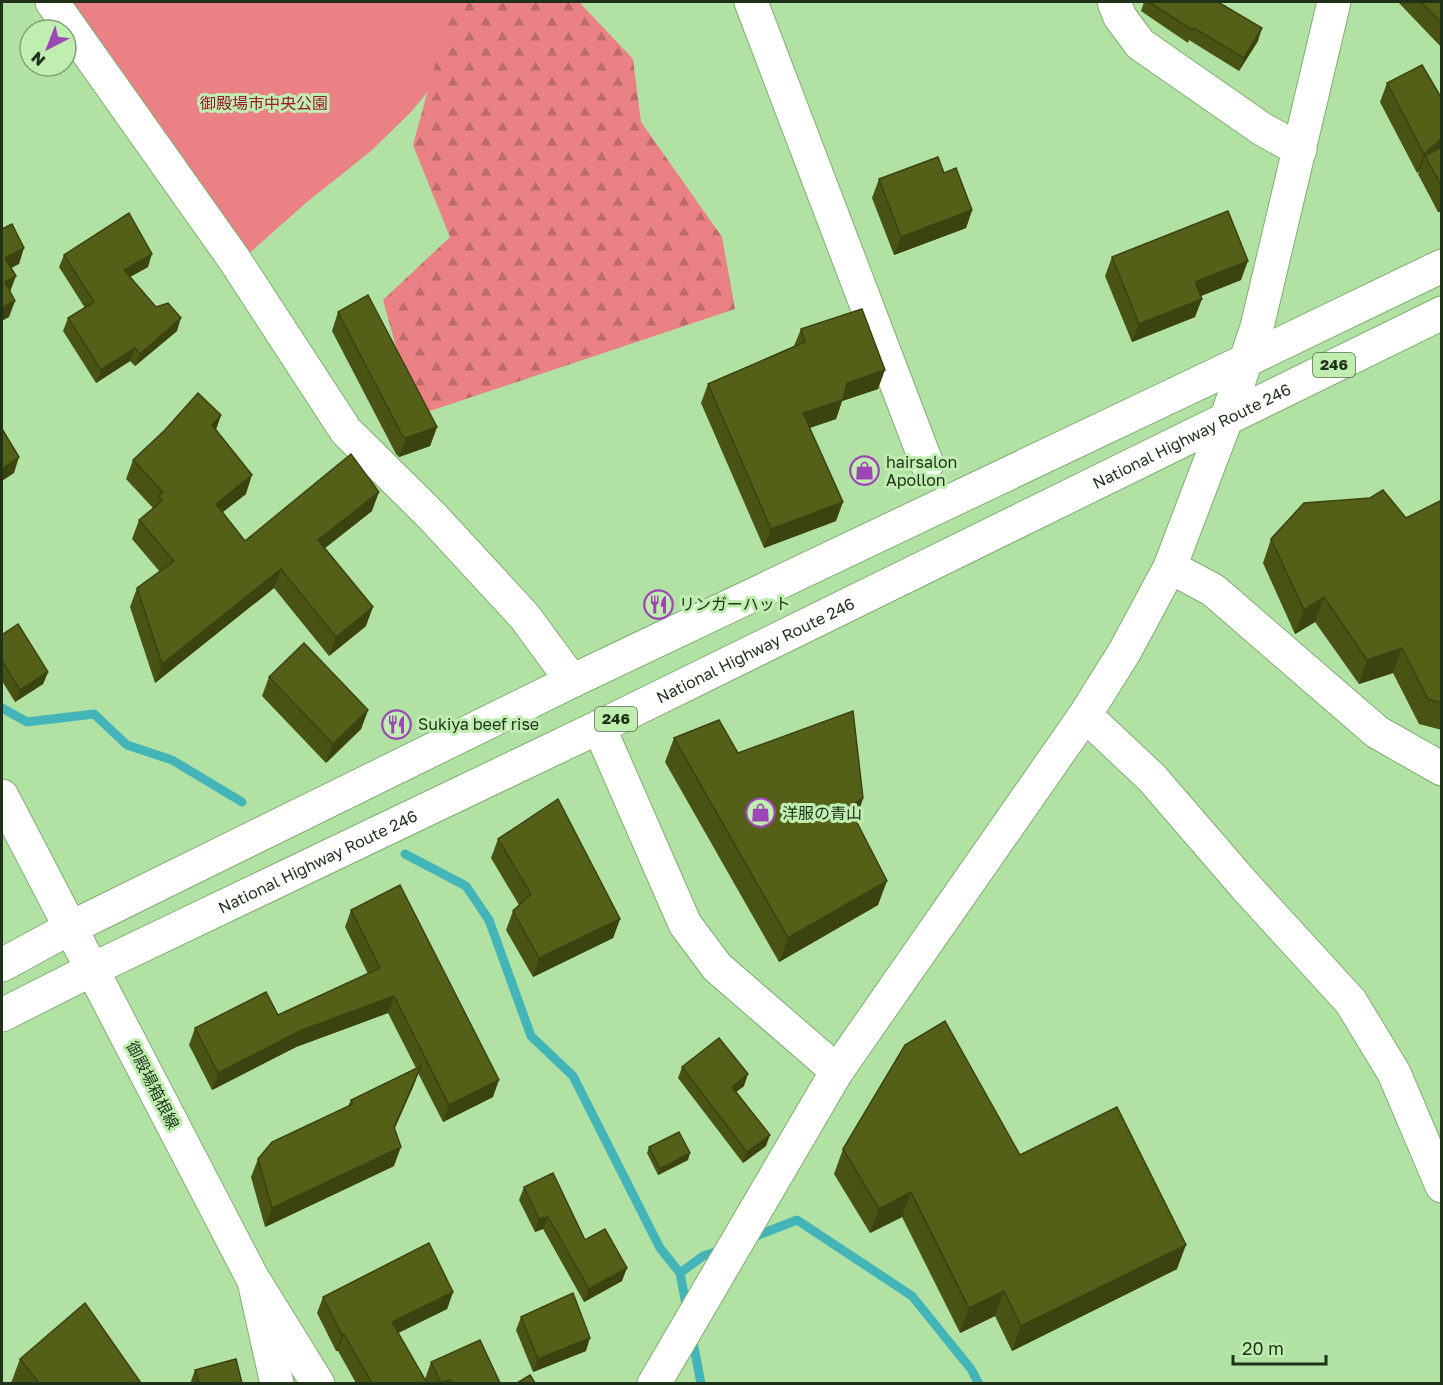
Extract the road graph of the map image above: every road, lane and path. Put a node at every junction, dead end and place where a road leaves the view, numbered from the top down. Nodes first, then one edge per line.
1 (52, 2) edge
2 (751, 2) edge
3 (1114, 2) edge
4 (1334, 2) edge
5 (1300, 150) junction
6 (1442, 266) edge
7 (1442, 313) edge
8 (1247, 360) junction
9 (1227, 417) junction
10 (927, 464) dead end
11 (1170, 567) junction
12 (572, 681) junction
13 (1085, 715) junction
14 (599, 727) junction
15 (1442, 769) edge
16 (2, 796) edge
17 (70, 928) junction
18 (2, 965) edge
19 (93, 969) junction
20 (2, 1015) edge
21 (837, 1071) junction
22 (1442, 1186) edge
23 (254, 1281) junction
24 (277, 1383) edge
25 (318, 1383) edge
26 (654, 1383) edge

1 - 12 main road
2 - 10 main road
3 - 5 main road
4 - 5 main road
5 - 8 main road
6 - 8 main road, 246
7 - 9 main road, National Highway Route 246 / 246
8 - 9 main road
8 - 12 main road, 246
9 - 11 main road
9 - 14 main road, National Highway Route 246 / 246
11 - 13 main road
11 - 15 main road
12 - 17 main road, 246
13 - 21 main road
13 - 22 main road
14 - 19 main road, National Highway Route 246 / 246
14 - 21 main road
16 - 17 main road, 御殿場箱根線
17 - 18 main road, 246
17 - 19 main road, 御殿場箱根線
19 - 20 main road, National Highway Route 246 / 246
19 - 23 main road, 御殿場箱根線
21 - 26 main road
23 - 24 main road, 御殿場箱根線
23 - 25 main road

